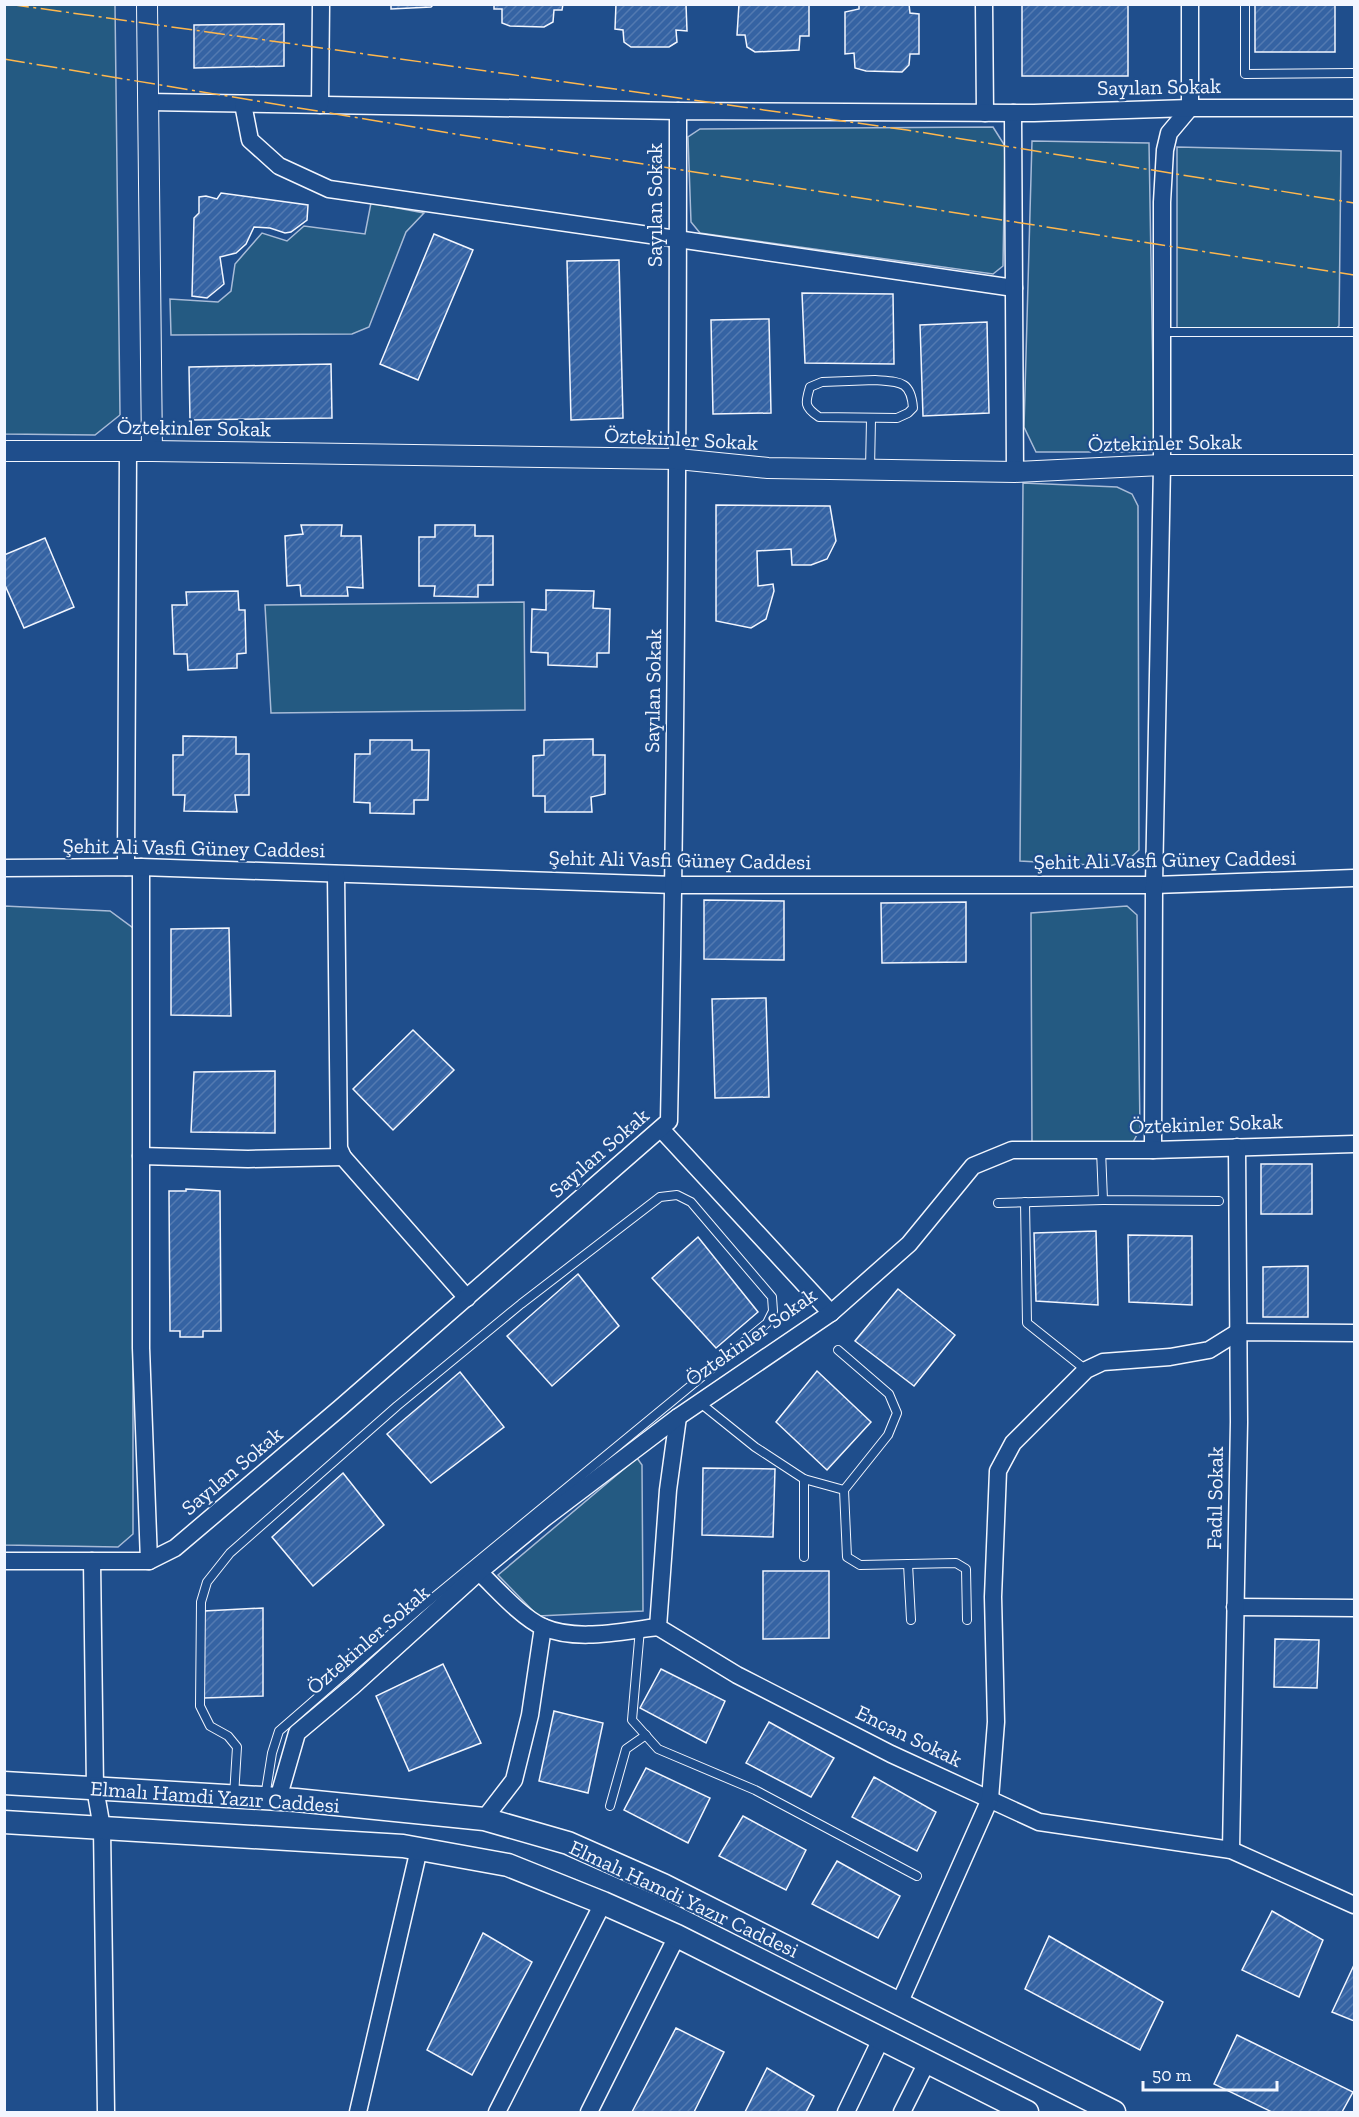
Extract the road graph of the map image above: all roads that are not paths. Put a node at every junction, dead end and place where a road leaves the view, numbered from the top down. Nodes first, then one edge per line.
1 (147, 4) edge
2 (321, 4) edge
3 (984, 4) edge
4 (1190, 4) edge
5 (1245, 4) edge
6 (1354, 73) edge
7 (148, 102) junction
8 (243, 104) junction
9 (320, 105) junction
10 (1190, 108) junction
11 (1354, 108) edge
12 (678, 111) junction
13 (985, 112) junction
14 (1013, 112) junction
15 (678, 238) junction
16 (1014, 288) junction
17 (1162, 332) junction
18 (1354, 332) edge
19 (871, 419) junction
20 (4, 451) edge
21 (128, 451) junction
22 (152, 451) junction
23 (678, 459) junction
24 (1162, 465) junction
25 (1354, 465) edge
26 (870, 470) junction
27 (1015, 472) junction
28 (134, 867) junction
29 (4, 868) edge
30 (336, 874) junction
31 (1354, 878) edge
32 (674, 885) junction
33 (1154, 885) junction
34 (661, 1129) junction
35 (1354, 1144) edge
36 (1237, 1147) junction
37 (1101, 1150) junction
38 (1153, 1150) junction
39 (141, 1156) junction
40 (343, 1157) junction
41 (1103, 1200) junction
42 (1219, 1201) dead end
43 (1025, 1202) junction
44 (998, 1203) dead end
45 (467, 1298) junction
46 (831, 1313) junction
47 (1238, 1332) junction
48 (1354, 1333) edge
49 (838, 1350) dead end
50 (1086, 1370) junction
51 (699, 1402) junction
52 (678, 1417) junction
53 (804, 1479) junction
54 (844, 1490) junction
55 (804, 1557) dead end
56 (4, 1561) edge
57 (92, 1561) junction
58 (149, 1561) junction
59 (908, 1564) junction
60 (479, 1572) junction
61 (1235, 1607) junction
62 (1354, 1608) edge
63 (911, 1620) dead end
64 (967, 1620) dead end
65 (543, 1627) junction
66 (658, 1627) junction
67 (640, 1629) junction
68 (646, 1735) junction
69 (4, 1783) edge
70 (95, 1788) junction
71 (234, 1796) junction
72 (272, 1799) junction
73 (990, 1799) junction
74 (610, 1806) dead end
75 (484, 1819) junction
76 (4, 1822) edge
77 (102, 1828) junction
78 (419, 1849) junction
79 (1231, 1850) junction
80 (917, 1876) dead end
81 (603, 1903) junction
82 (1354, 1905) edge
83 (677, 1936) junction
84 (899, 2004) junction
85 (881, 2039) junction
86 (927, 2062) junction
87 (106, 2112) edge
88 (358, 2112) edge
89 (497, 2112) edge
90 (589, 2112) edge
91 (846, 2112) edge
92 (902, 2112) edge
93 (1027, 2112) edge
94 (1114, 2112) edge

1 - 7 street
2 - 9 street
3 - 13 street
4 - 10 street
5 - 6 lane
7 - 8 street
7 - 22 street
8 - 9 street
8 - 15 street
9 - 12 street
10 - 11 street, Sayılan Sokak
10 - 14 street, Sayılan Sokak
10 - 17 street
12 - 13 street, Sayılan Sokak
12 - 15 street, Sayılan Sokak
13 - 14 street, Sayılan Sokak
14 - 16 street
15 - 16 street
15 - 23 street, Sayılan Sokak
16 - 27 street
17 - 18 lane
17 - 24 street
19 - 19 lane
19 - 26 lane
20 - 21 street, Öztekinler Sokak
21 - 22 street, Öztekinler Sokak
21 - 28 street
22 - 23 street, Öztekinler Sokak
23 - 26 street, Öztekinler Sokak
23 - 32 street, Sayılan Sokak
24 - 25 street, Öztekinler Sokak
24 - 27 street, Öztekinler Sokak
24 - 33 street
26 - 27 street, Öztekinler Sokak
28 - 29 street, Şehit Ali Vasfi Güney Caddesi
28 - 30 street, Şehit Ali Vasfi Güney Caddesi
28 - 39 street
30 - 32 street, Şehit Ali Vasfi Güney Caddesi
30 - 40 street
31 - 33 street, Şehit Ali Vasfi Güney Caddesi
32 - 33 street, Şehit Ali Vasfi Güney Caddesi
32 - 34 street, Sayılan Sokak
33 - 38 street
34 - 45 street, Sayılan Sokak
34 - 46 street
35 - 36 street, Öztekinler Sokak
36 - 38 street, Öztekinler Sokak
36 - 47 street, Fadıl Sokak
37 - 38 street, Öztekinler Sokak
37 - 41 lane
37 - 46 street, Öztekinler Sokak
39 - 40 street
39 - 58 street
40 - 45 street
41 - 42 lane
41 - 43 lane
43 - 44 lane
43 - 50 lane
45 - 58 street, Sayılan Sokak
46 - 51 street, Öztekinler Sokak
47 - 48 street
47 - 50 street
47 - 61 street, Fadıl Sokak
49 - 54 lane
50 - 73 street
51 - 52 street, Öztekinler Sokak
51 - 53 lane
52 - 60 street, Öztekinler Sokak
52 - 66 street
53 - 54 lane
53 - 55 lane
54 - 59 lane
56 - 57 street, Sayılan Sokak
57 - 58 street, Sayılan Sokak
57 - 70 street
59 - 63 lane
59 - 64 lane
60 - 65 street
60 - 72 street, Öztekinler Sokak
61 - 62 street
61 - 79 street, Fadıl Sokak
65 - 67 street
65 - 75 street
66 - 67 street
66 - 73 street, Encan Sokak
67 - 68 lane
68 - 74 lane
68 - 80 lane
69 - 70 main road, Elmalı Hamdi Yazır Caddesi
70 - 71 main road, Elmalı Hamdi Yazır Caddesi
70 - 77 street
71 - 72 main road, Elmalı Hamdi Yazır Caddesi
71 - 72 lane
72 - 75 main road, Elmalı Hamdi Yazır Caddesi
73 - 79 street, Encan Sokak
73 - 84 street
75 - 84 main road, Elmalı Hamdi Yazır Caddesi
76 - 77 main road, Elmalı Hamdi Yazır Caddesi
77 - 78 main road, Elmalı Hamdi Yazır Caddesi
77 - 87 street
78 - 81 main road, Elmalı Hamdi Yazır Caddesi
78 - 88 street
79 - 82 street, Encan Sokak
81 - 83 main road, Elmalı Hamdi Yazır Caddesi
81 - 89 street
83 - 85 main road, Elmalı Hamdi Yazır Caddesi
83 - 90 street
84 - 94 main road, Elmalı Hamdi Yazır Caddesi
85 - 86 main road, Elmalı Hamdi Yazır Caddesi
85 - 91 street
86 - 92 street
86 - 93 main road, Elmalı Hamdi Yazır Caddesi

